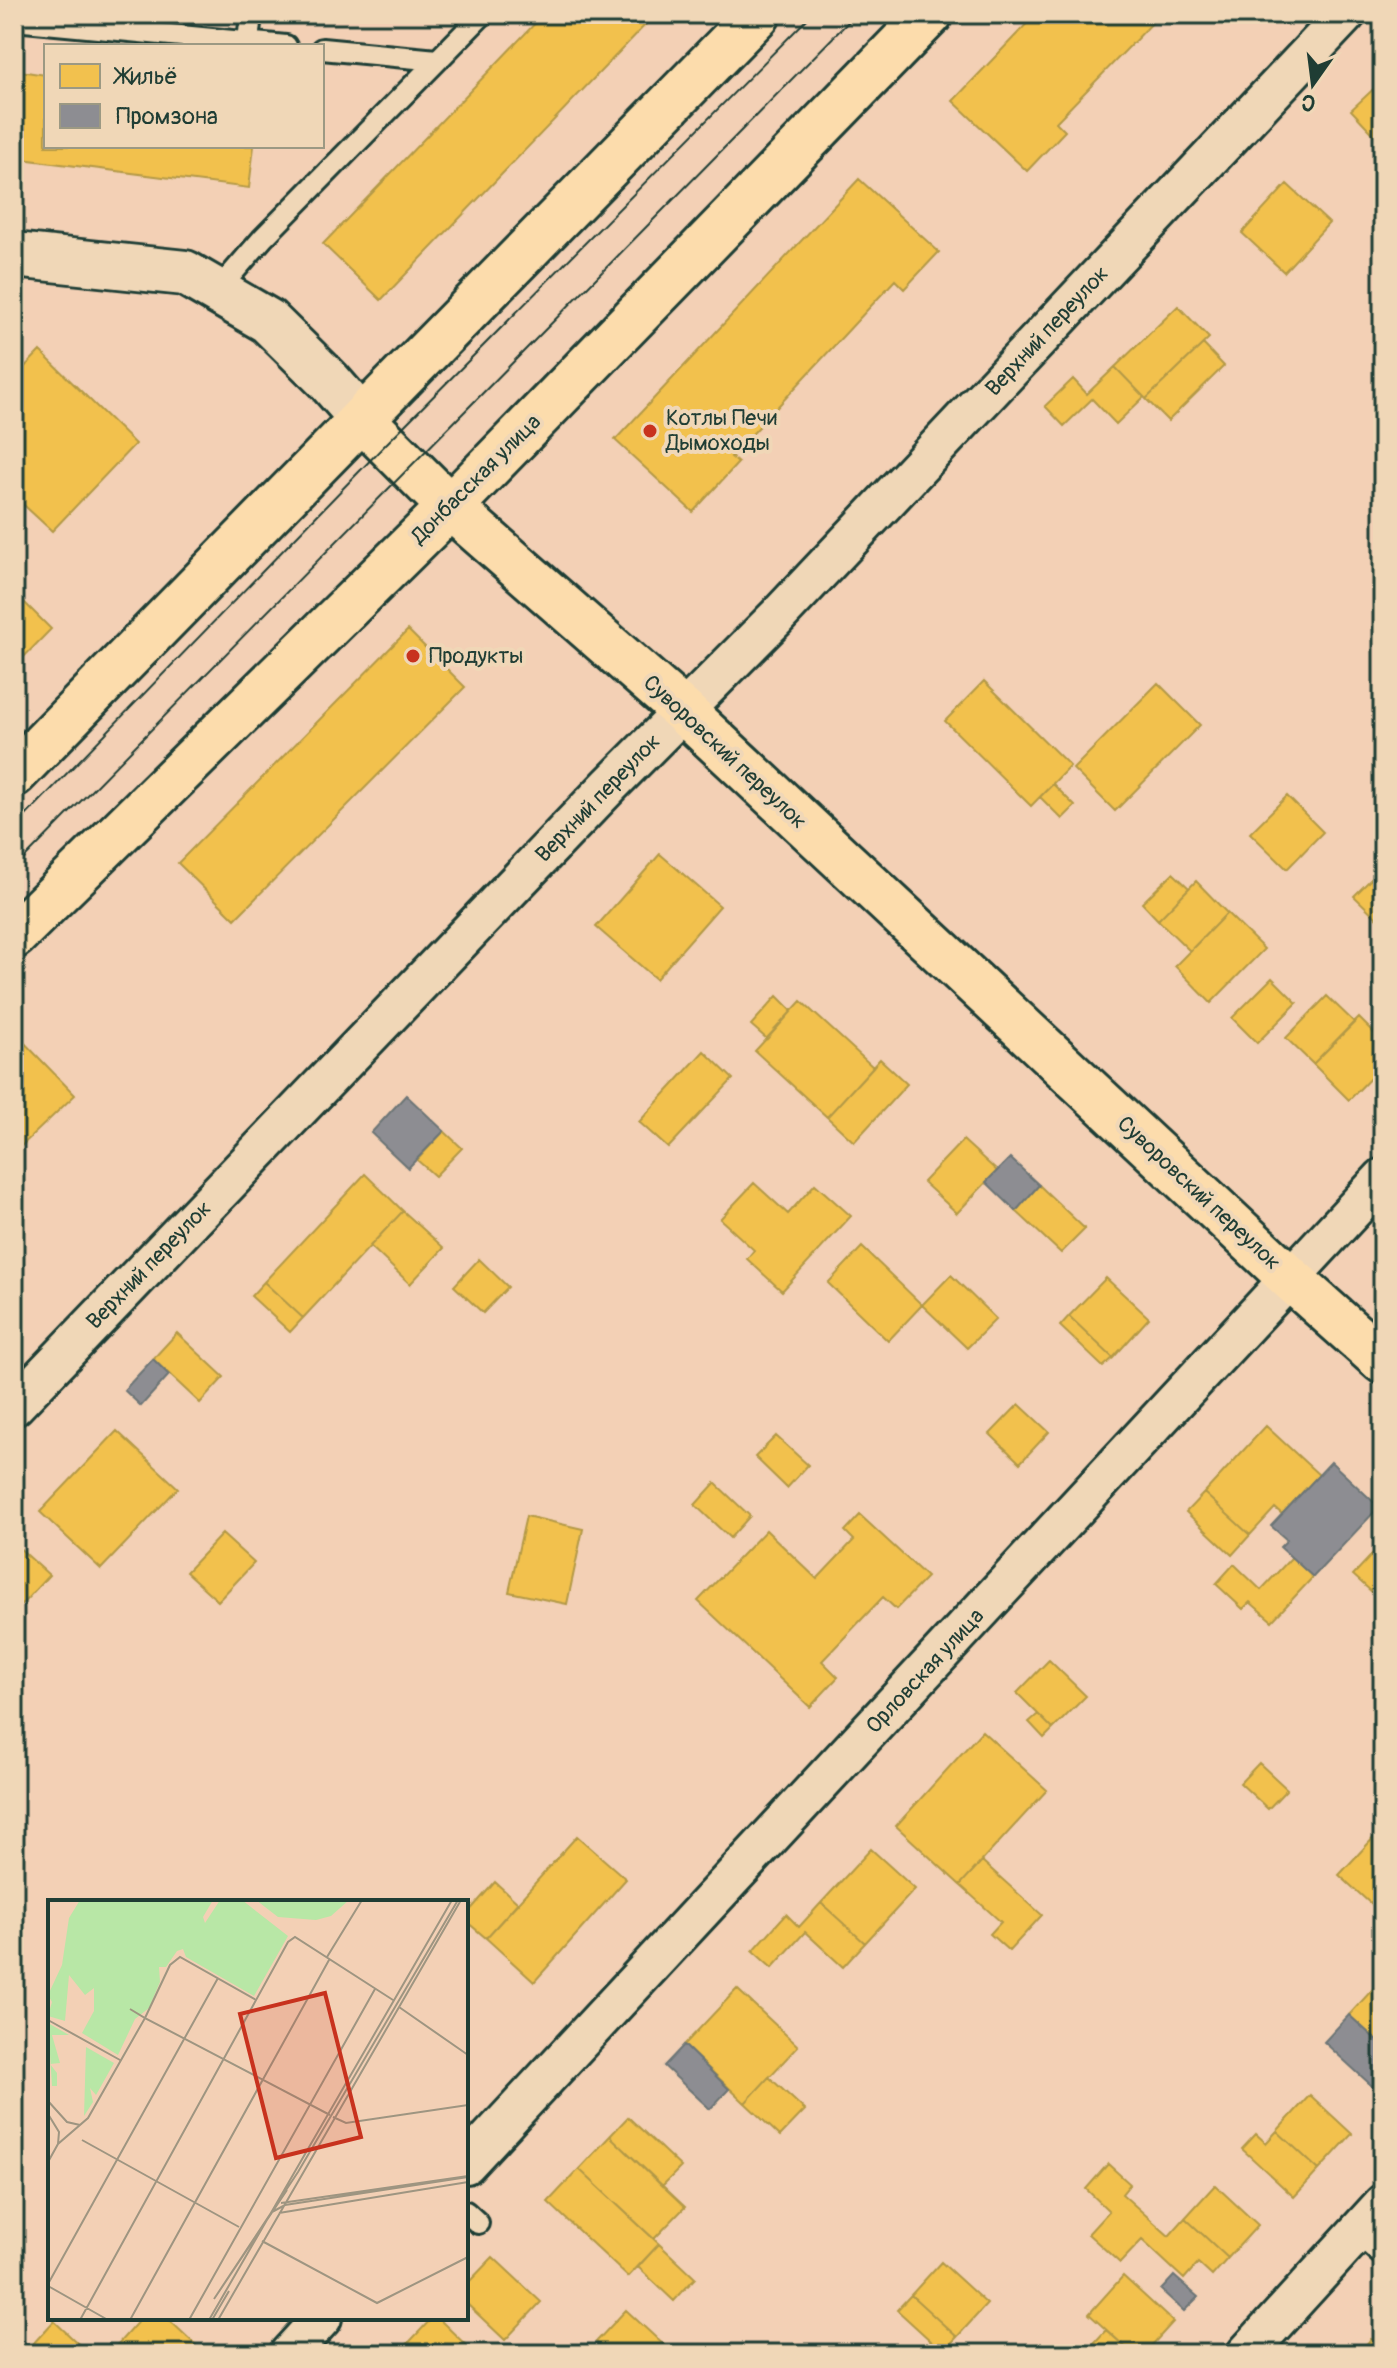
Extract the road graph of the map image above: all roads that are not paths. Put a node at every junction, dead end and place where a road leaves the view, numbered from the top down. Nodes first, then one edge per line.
1 (251, 14) edge
2 (483, 14) edge
3 (758, 14) edge
4 (930, 14) edge
5 (1346, 14) edge
6 (14, 20) edge
7 (248, 42) junction
8 (267, 44) edge
9 (324, 49) edge
10 (437, 60) junction
11 (14, 255) edge
12 (217, 291) junction
13 (363, 420) junction
14 (450, 507) junction
15 (683, 711) junction
16 (14, 774) edge
17 (14, 936) edge
18 (1383, 1178) edge
19 (1290, 1278) junction
20 (1383, 1361) edge
21 (14, 1406) edge
22 (468, 2162) edge
23 (1383, 2204) edge
24 (1369, 2244) edge
25 (320, 2320) edge
26 (289, 2354) edge
27 (1246, 2354) edge

1 - 7 lane
2 - 10 lane
3 - 13 main road
4 - 14 main road, Донбасская улица
5 - 15 street, Верхний переулок
6 - 7 lane
7 - 8 lane
9 - 10 lane
10 - 12 lane
11 - 12 street, Суворовский переулок
12 - 13 street, Суворовский переулок
13 - 14 main road, Суворовский переулок
13 - 16 main road
14 - 15 main road, Суворовский переулок
14 - 17 main road, Донбасская улица
15 - 19 main road, Суворовский переулок
15 - 21 street, Верхний переулок
18 - 19 street, Орловская улица
19 - 20 main road, Суворовский переулок
19 - 22 street, Орловская улица
23 - 24 street
24 - 27 street
25 - 26 street

